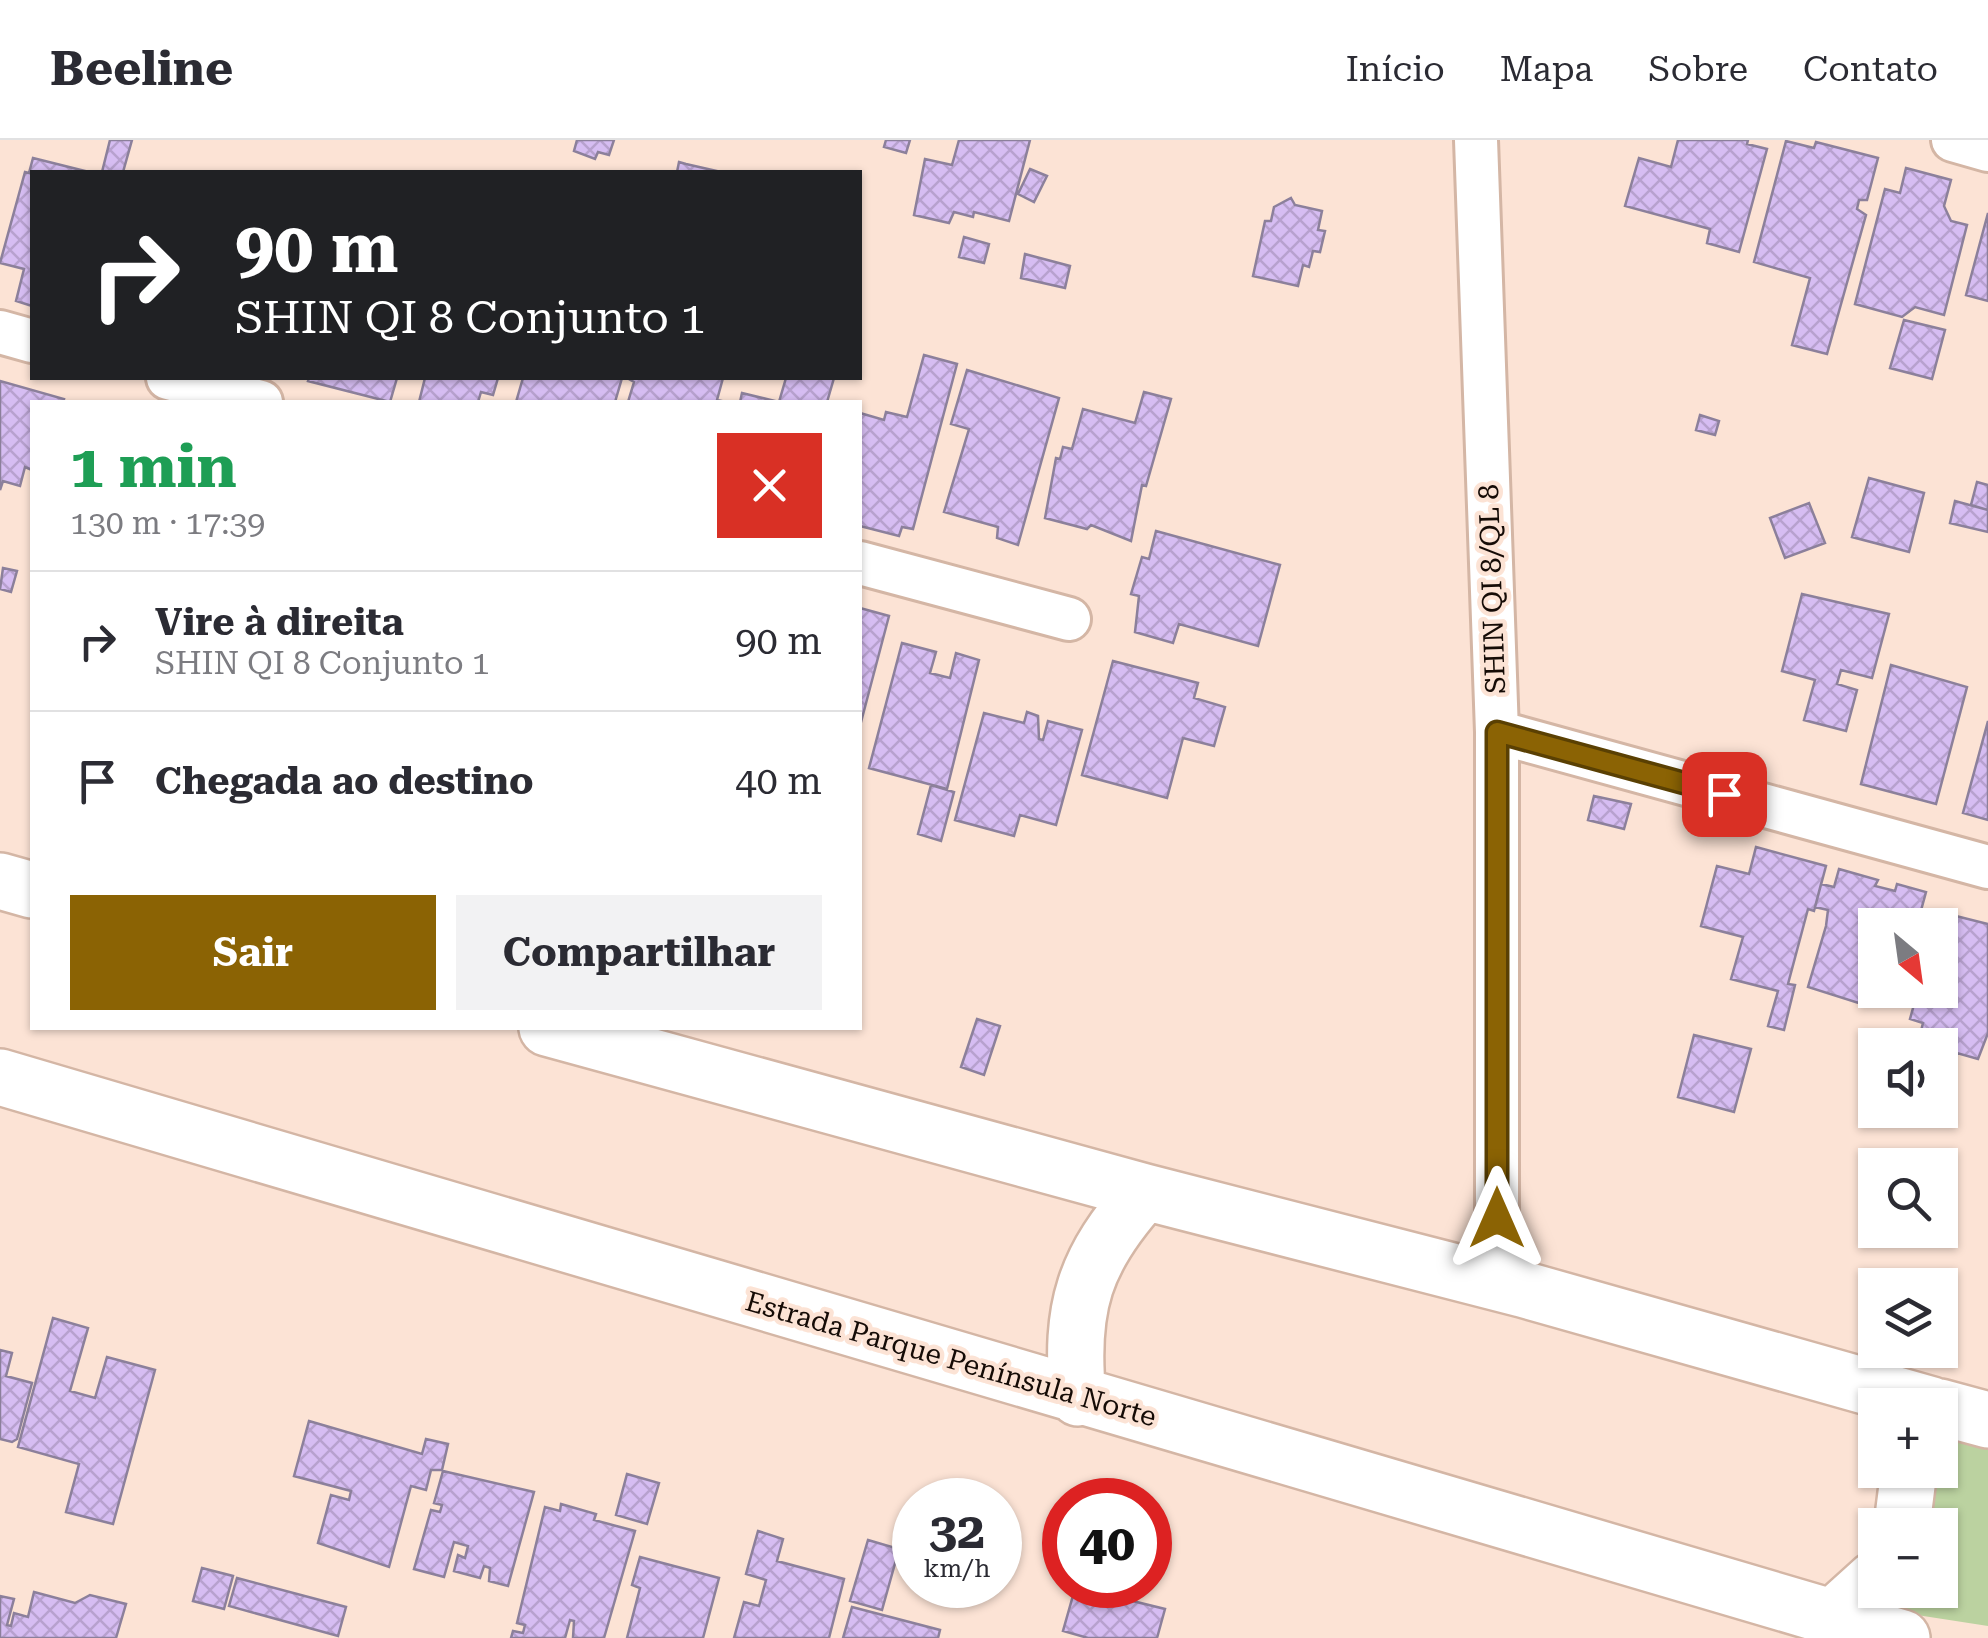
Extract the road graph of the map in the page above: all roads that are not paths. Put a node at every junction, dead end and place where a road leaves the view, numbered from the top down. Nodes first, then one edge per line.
1 (1476, 140) edge
2 (1953, 140) edge
3 (1988, 150) edge
4 (0, 332) edge
5 (30, 340) edge
6 (176, 380) edge
7 (253, 400) edge
8 (862, 564) edge
9 (1069, 620) dead end
10 (1497, 732) junction
11 (1988, 867) edge
12 (0, 881) edge
13 (30, 889) edge
14 (553, 1030) edge
15 (0, 1076) edge
16 (1145, 1192) junction
17 (1497, 1218) junction
18 (1439, 1268) junction
19 (1522, 1289) junction
20 (1865, 1388) edge
21 (1078, 1398) junction
22 (1958, 1413) edge
23 (1988, 1420) edge
24 (1858, 1594) edge
25 (1834, 1616) junction
26 (1902, 1638) edge

1 - 10 street, SHIN QI 8/QL 8
2 - 3 street
4 - 5 street
6 - 7 street
8 - 9 street
10 - 11 street
10 - 17 street, SHIN QI 8/QL 8
12 - 13 main road
14 - 16 main road
15 - 21 main road, Estrada Parque Península Norte
16 - 18 main road
16 - 21 main road
17 - 18 street
17 - 19 street, SHIN QI 8/QL 8
18 - 19 main road
19 - 20 main road
21 - 25 main road, Estrada Parque Península Norte
22 - 23 main road
24 - 25 main road
25 - 26 main road, Estrada Parque Península Norte

